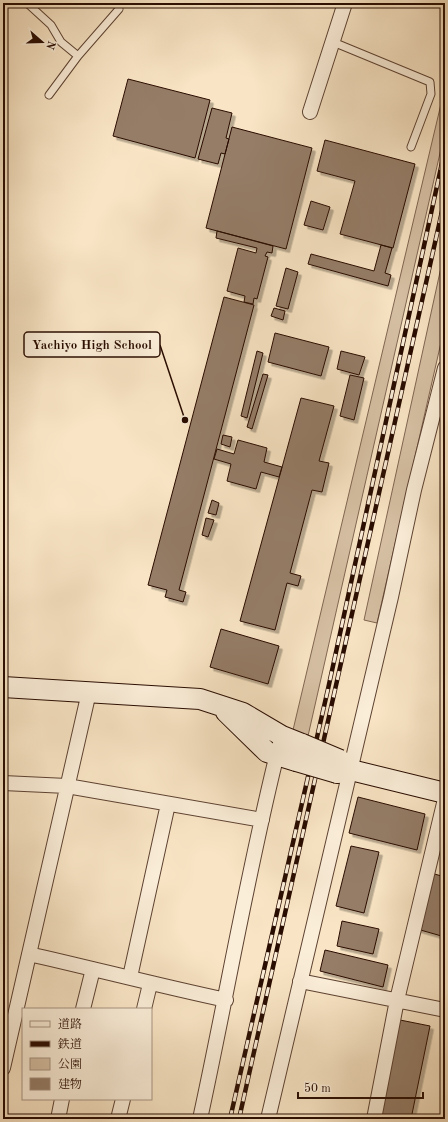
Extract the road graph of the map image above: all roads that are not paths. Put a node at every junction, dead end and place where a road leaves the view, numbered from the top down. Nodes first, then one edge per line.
1 (27, 3) edge
2 (346, 3) edge
3 (119, 9) dead end
4 (333, 42) junction
5 (78, 56) junction
6 (49, 95) dead end
7 (310, 112) dead end
8 (411, 146) dead end
9 (445, 368) edge
10 (442, 394) edge
11 (3, 687) edge
12 (89, 692) junction
13 (280, 746) junction
14 (343, 768) junction
15 (3, 783) edge
16 (67, 786) junction
17 (445, 794) edge
18 (445, 799) edge
19 (168, 804) junction
20 (262, 820) junction
21 (29, 954) junction
22 (92, 969) junction
23 (130, 977) junction
24 (300, 981) junction
25 (150, 984) junction
26 (226, 1000) junction
27 (397, 1000) junction
28 (83, 1008) edge
29 (144, 1008) edge
30 (445, 1010) edge
31 (3, 1068) edge
32 (62, 1100) edge
33 (123, 1100) edge
34 (58, 1119) edge
35 (118, 1119) edge
36 (200, 1119) edge
37 (268, 1119) edge
38 (374, 1119) edge

1 - 5 lane
2 - 4 street
3 - 5 lane
4 - 7 street
4 - 8 lane
5 - 6 lane
9 - 10 street
10 - 14 street
11 - 12 street
12 - 13 street
12 - 16 street
13 - 14 street, bridge
13 - 20 street
14 - 17 street
14 - 24 street
15 - 16 street
16 - 19 street
16 - 21 street
18 - 27 street
19 - 20 street
19 - 23 street
20 - 26 street
21 - 22 street
21 - 31 street
22 - 23 street
22 - 28 street
23 - 25 street
24 - 27 street
24 - 37 street
25 - 26 street
25 - 29 street
26 - 36 street
27 - 30 street
27 - 38 street
32 - 34 street
33 - 35 street

